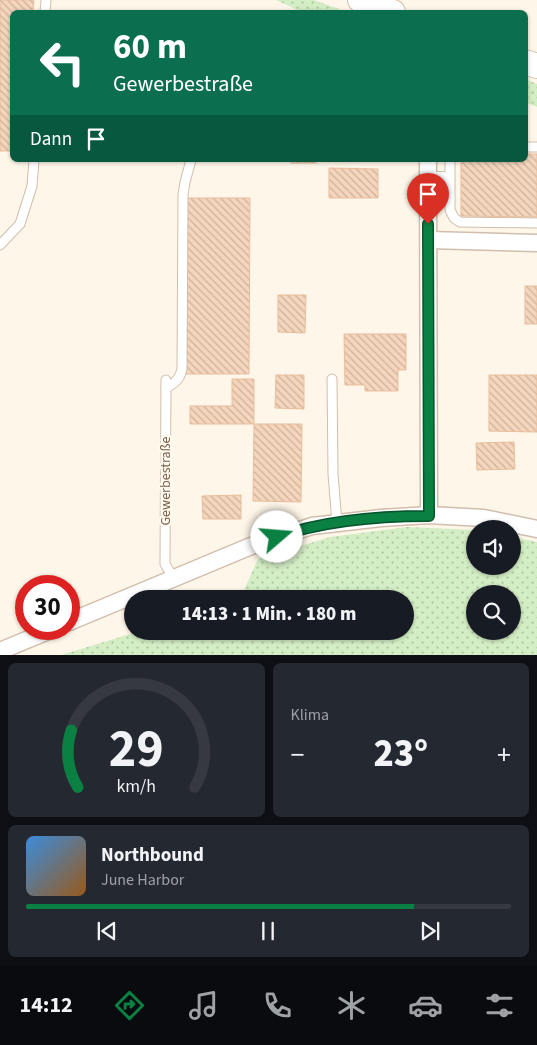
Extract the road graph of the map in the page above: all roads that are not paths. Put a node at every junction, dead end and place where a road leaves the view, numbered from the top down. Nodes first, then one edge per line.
1 (360, 0) edge
2 (388, 10) edge
3 (34, 162) edge
4 (190, 162) edge
5 (450, 162) edge
6 (428, 168) edge
7 (449, 176) junction
8 (537, 222) edge
9 (429, 240) junction
10 (537, 242) edge
11 (0, 245) edge
12 (332, 379) dead end
13 (429, 516) junction
14 (337, 523) junction
15 (537, 529) edge
16 (174, 579) junction
17 (80, 617) edge
18 (25, 640) edge
19 (0, 650) edge

1 - 2 main road
3 - 11 lane
4 - 16 lane, Gewerbestraße
5 - 7 lane
6 - 7 lane
6 - 9 street
7 - 8 lane
9 - 10 street
9 - 13 street
12 - 14 lane
13 - 14 street
13 - 15 street
14 - 16 street
16 - 17 street
18 - 19 street

